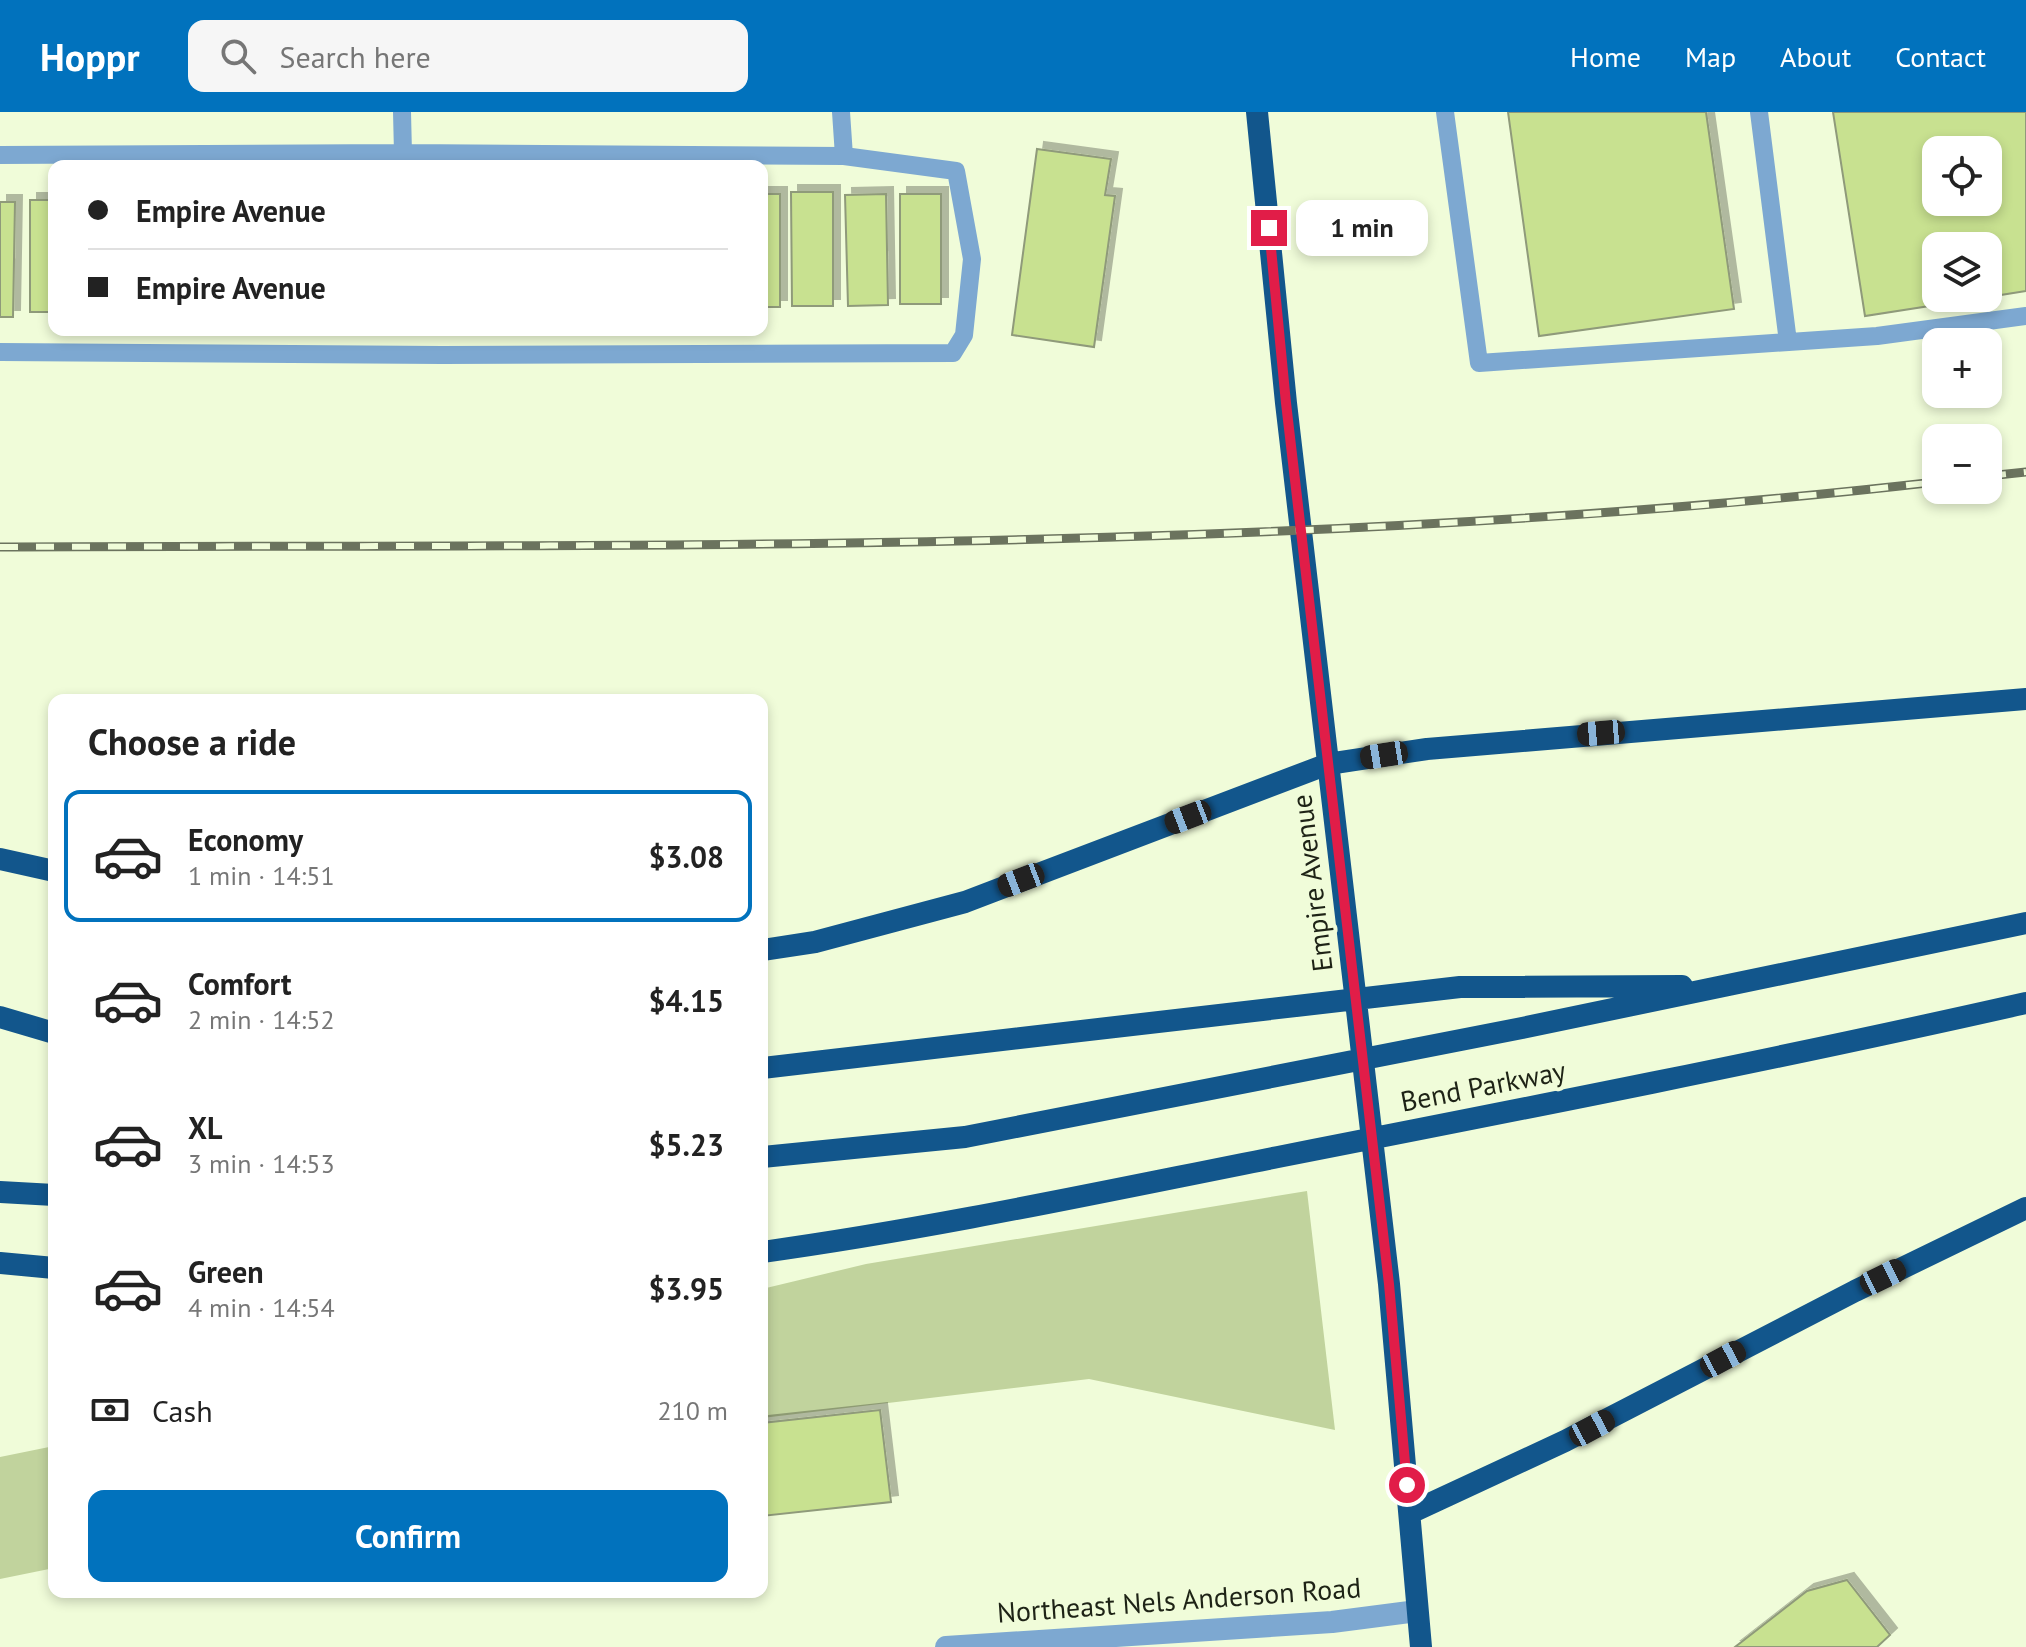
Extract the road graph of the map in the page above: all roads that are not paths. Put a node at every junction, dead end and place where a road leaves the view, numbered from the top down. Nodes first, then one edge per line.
1 (402, 112) edge
2 (841, 112) edge
3 (1257, 112) edge
4 (1445, 112) edge
5 (1759, 112) edge
6 (403, 153) junction
7 (0, 155) edge
8 (844, 156) junction
9 (2026, 316) edge
10 (1788, 342) junction
11 (0, 352) edge
12 (2026, 699) edge
13 (1328, 764) junction
14 (0, 859) edge
15 (48, 870) edge
16 (2026, 923) edge
17 (768, 949) edge
18 (1731, 986) junction
19 (2026, 1003) edge
20 (0, 1017) edge
21 (48, 1031) edge
22 (768, 1067) edge
23 (768, 1156) edge
24 (0, 1192) edge
25 (48, 1195) edge
26 (2026, 1208) edge
27 (768, 1251) edge
28 (0, 1263) edge
29 (48, 1267) edge
30 (1410, 1513) junction
31 (1417, 1611) junction
32 (1141, 1641) edge
33 (946, 1647) edge
34 (1421, 1647) edge

1 - 6 lane
2 - 8 lane
3 - 13 highway, Empire Avenue
4 - 10 lane
5 - 10 lane
6 - 7 lane
6 - 8 lane
8 - 11 lane
9 - 10 lane
12 - 13 highway
13 - 17 highway
13 - 30 highway, Empire Avenue
14 - 15 highway
16 - 18 highway, Bend Parkway
18 - 22 highway
18 - 23 highway, Bend Parkway
19 - 27 highway, Bend Parkway
20 - 21 highway
24 - 25 highway
26 - 30 highway
28 - 29 highway
30 - 31 highway, Empire Avenue
31 - 32 street, Northeast Nels Anderson Road
31 - 34 highway, Empire Avenue
32 - 33 street, Northeast Nels Anderson Road

